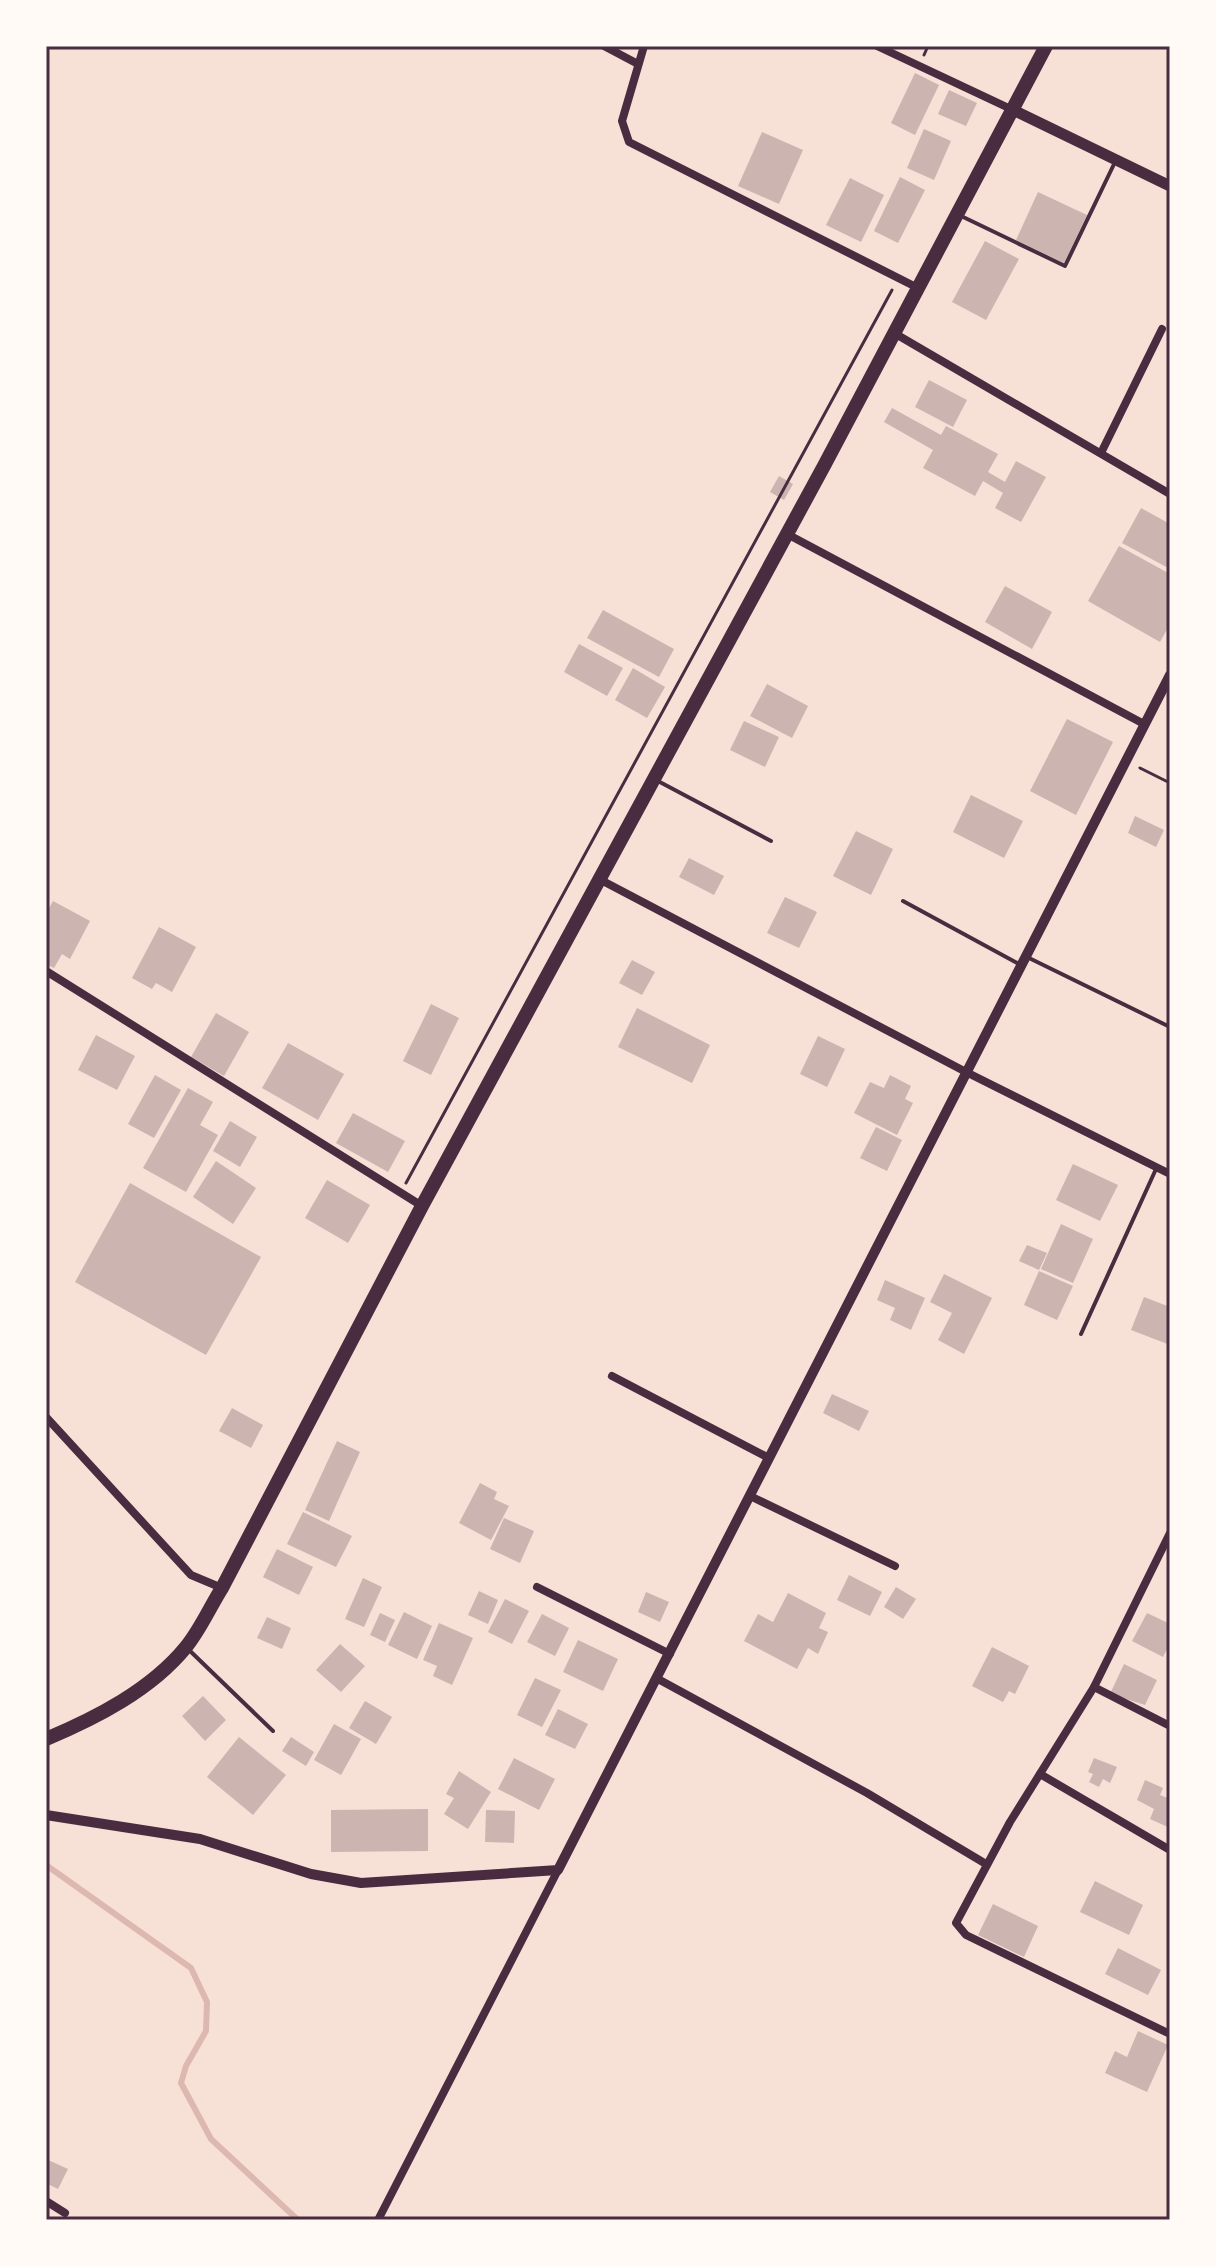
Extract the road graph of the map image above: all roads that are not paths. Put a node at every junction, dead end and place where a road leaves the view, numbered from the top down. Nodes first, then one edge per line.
1 (604, 46) edge
2 (644, 46) edge
3 (877, 46) edge
4 (1046, 46) edge
5 (638, 64) junction
6 (1013, 110) junction
7 (1116, 160) junction
8 (1170, 186) edge
9 (957, 214) junction
10 (918, 288) junction
11 (1162, 329) dead end
12 (894, 333) junction
13 (1101, 453) junction
14 (1170, 494) edge
15 (787, 534) junction
16 (1170, 675) edge
17 (1144, 724) junction
18 (654, 779) junction
19 (771, 841) dead end
20 (599, 879) junction
21 (903, 901) dead end
22 (1024, 961) junction
23 (46, 971) edge
24 (1170, 1027) edge
25 (966, 1072) junction
26 (1157, 1167) junction
27 (1170, 1174) edge
28 (422, 1206) junction
29 (1081, 1334) dead end
30 (612, 1376) dead end
31 (46, 1417) edge
32 (769, 1458) junction
33 (750, 1496) junction
34 (1169, 1538) edge
35 (895, 1566) dead end
36 (537, 1587) dead end
37 (222, 1588) junction
38 (186, 1647) junction
39 (670, 1654) junction
40 (658, 1679) junction
41 (1094, 1687) junction
42 (1170, 1726) edge
43 (273, 1731) dead end
44 (46, 1739) edge
45 (1040, 1774) junction
46 (46, 1815) edge
47 (1170, 1850) edge
48 (986, 1864) junction
49 (558, 1870) junction
50 (1170, 2034) edge
51 (46, 2201) edge
52 (65, 2213) dead end
53 (378, 2220) edge

1 - 5 street
2 - 5 street
3 - 6 street
4 - 6 highway
5 - 10 street
6 - 7 main road
6 - 9 highway
7 - 8 main road
7 - 9 lane
9 - 10 highway
10 - 12 highway
11 - 13 street
12 - 13 street
12 - 15 highway
13 - 14 street
15 - 17 street
15 - 18 highway
16 - 17 street
17 - 22 street
18 - 19 lane
18 - 20 highway
20 - 25 street
20 - 28 highway
21 - 22 lane
22 - 24 lane
22 - 25 street
23 - 28 street
25 - 26 street
25 - 32 street
26 - 27 street
26 - 29 lane
28 - 37 highway
30 - 32 street
31 - 37 street
32 - 33 street
33 - 35 street
33 - 39 street
34 - 41 street
36 - 39 street
37 - 38 highway
38 - 43 lane
38 - 44 highway
39 - 40 street
40 - 48 street
40 - 49 street
41 - 42 street
41 - 45 street
45 - 47 street
45 - 48 street
46 - 49 street
48 - 50 street
49 - 53 street
51 - 52 street

